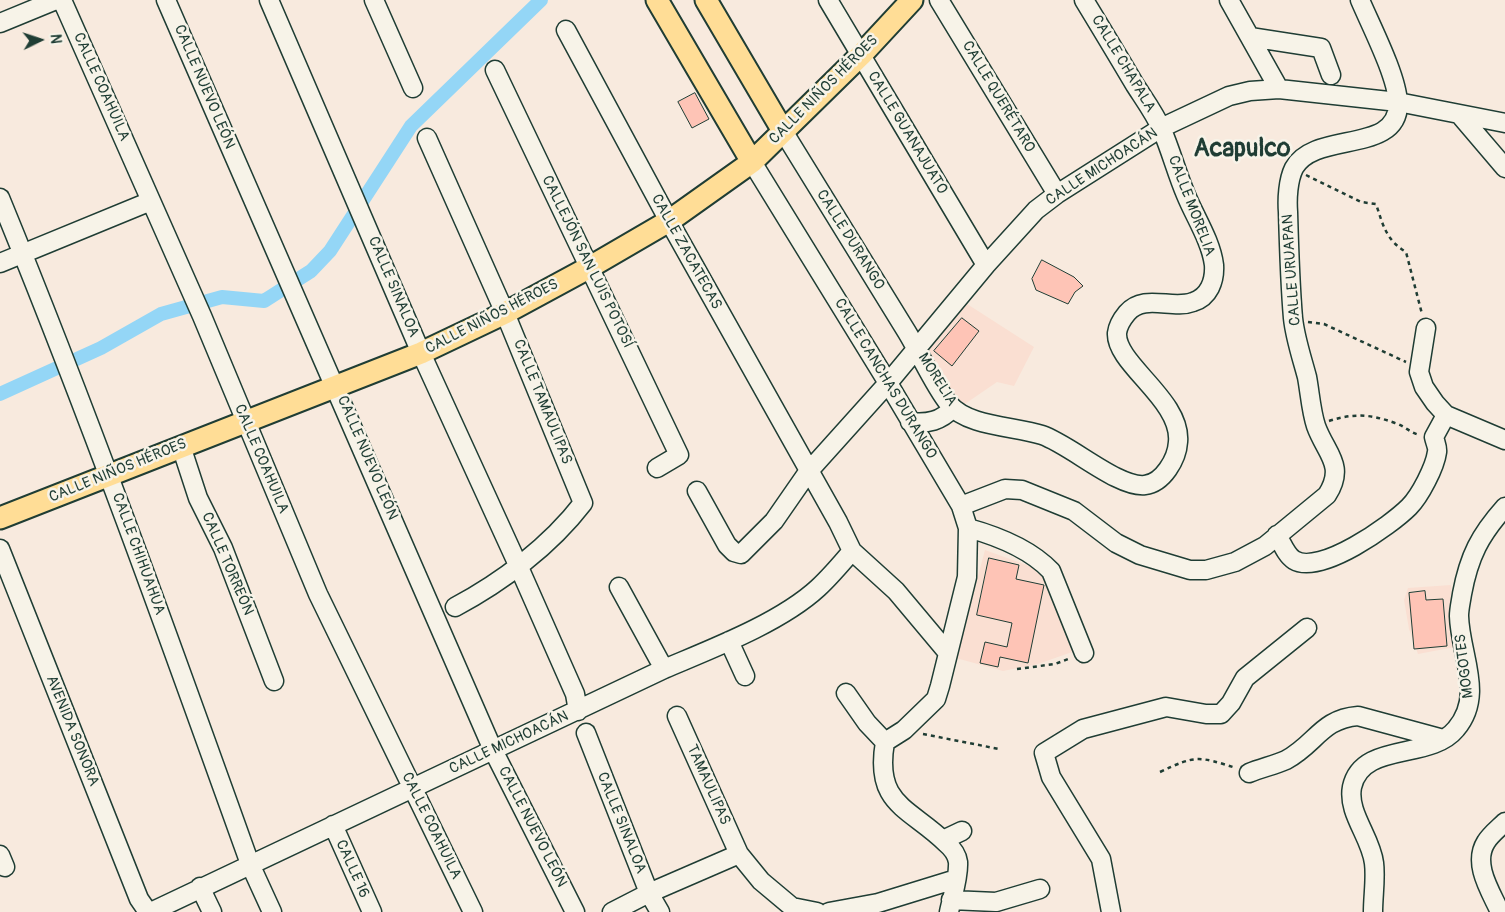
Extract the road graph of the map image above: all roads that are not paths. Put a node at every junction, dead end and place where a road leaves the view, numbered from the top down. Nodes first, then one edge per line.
1 (56, 0) edge
2 (62, 0) edge
3 (166, 0) edge
4 (269, 0) edge
5 (374, 0) edge
6 (657, 0) edge
7 (706, 0) edge
8 (828, 0) edge
9 (912, 0) edge
10 (940, 0) edge
11 (1084, 0) edge
12 (1229, 0) edge
13 (1360, 0) edge
14 (0, 23) edge
15 (566, 30) dead end
16 (1250, 37) junction
17 (861, 55) junction
18 (495, 70) dead end
19 (1331, 75) dead end
20 (413, 88) dead end
21 (1279, 89) junction
22 (1398, 102) junction
23 (1459, 114) junction
24 (1505, 123) edge
25 (1161, 128) junction
26 (783, 131) junction
27 (426, 138) dead end
28 (752, 162) junction
29 (1505, 168) edge
30 (1057, 194) junction
31 (0, 198) edge
32 (151, 201) junction
33 (669, 221) junction
34 (23, 253) junction
35 (0, 262) edge
36 (986, 266) junction
37 (590, 267) junction
38 (505, 313) junction
39 (1426, 328) road end
40 (917, 349) junction
41 (421, 353) junction
42 (888, 383) junction
43 (336, 386) junction
44 (955, 410) junction
45 (1446, 415) junction
46 (244, 422) junction
47 (910, 422) junction
48 (1505, 440) edge
49 (181, 446) junction
50 (657, 468) dead end
51 (808, 472) junction
52 (109, 474) junction
53 (697, 491) dead end
54 (961, 506) junction
55 (1505, 507) edge
56 (0, 518) edge
57 (968, 528) junction
58 (1277, 535) junction
59 (0, 549) edge
60 (852, 551) junction
61 (518, 564) junction
62 (619, 587) dead end
63 (455, 607) dead end
64 (1307, 628) dead end
65 (729, 641) junction
66 (948, 653) junction
67 (1084, 653) road end
68 (664, 669) junction
69 (745, 676) dead end
70 (274, 681) dead end
71 (846, 693) dead end
72 (578, 710) junction
73 (677, 716) dead end
74 (586, 733) dead end
75 (1442, 739) junction
76 (885, 742) junction
77 (493, 750) junction
78 (1249, 773) road end
79 (413, 789) junction
80 (1505, 822) edge
81 (333, 825) junction
82 (962, 831) dead end
83 (943, 840) junction
84 (739, 854) junction
85 (250, 864) junction
86 (956, 879) junction
87 (200, 888) junction
88 (1040, 889) dead end
89 (649, 893) junction
90 (950, 906) edge
91 (995, 907) edge
92 (879, 908) edge
93 (149, 912) edge
94 (212, 912) edge
95 (272, 912) edge
96 (372, 912) edge
97 (473, 912) edge
98 (575, 912) edge
99 (612, 912) edge
100 (660, 912) edge
101 (817, 912) edge
102 (829, 912) edge
103 (1112, 912) edge
104 (1373, 912) edge
105 (1500, 912) edge

1 - 14 street
2 - 32 street, CALLE COAHUILA
3 - 43 street, CALLE NUEVO LEÓN
4 - 41 street, CALLE SINALOA
5 - 20 street
6 - 28 main road, CALLE CANCHAS DURANGO
7 - 26 main road
8 - 17 street, CALLE GUANAJUATO
9 - 17 main road, CALLE NIÑOS HÉROES
10 - 30 street, CALLE QUERÉTARO
11 - 25 street, CALLE CHAPALA
12 - 16 street
13 - 22 street
15 - 33 street, CALLE ZACATECAS
16 - 19 street
16 - 21 street
17 - 26 main road, CALLE NIÑOS HÉROES
17 - 36 street, CALLE GUANAJUATO
18 - 37 street, CALLEJÓN SAN LUIS POTOSÍ
21 - 22 street, CALLE MICHOACÁN
21 - 25 street, CALLE MICHOACÁN
22 - 23 street, CALLE MICHOACÁN
22 - 58 street, CALLE URUAPAN
23 - 24 street, CALLE MICHOACÁN
23 - 29 street
25 - 30 street, CALLE MICHOACÁN
25 - 44 street, CALLE MORELIA
26 - 28 main road, CALLE NIÑOS HÉROES
26 - 40 street, CALLE DURANGO
27 - 38 street, CALLE TAMAULIPAS
28 - 33 main road, CALLE NIÑOS HÉROES
28 - 42 street, CALLE CANCHAS DURANGO
30 - 36 street, CALLE MICHOACÁN
31 - 34 street, CALLE CHIHUAHUA
32 - 34 street
32 - 46 street, CALLE COAHUILA
33 - 37 main road, CALLE NIÑOS HÉROES
33 - 51 street, CALLE ZACATECAS
34 - 35 street
34 - 52 street, CALLE CHIHUAHUA
36 - 40 street, CALLE MICHOACÁN
37 - 38 main road, CALLE NIÑOS HÉROES
37 - 50 street, CALLEJÓN SAN LUIS POTOSÍ
38 - 41 main road, CALLE NIÑOS HÉROES
38 - 61 street, CALLE TAMAULIPAS
39 - 45 street
40 - 42 street, CALLE MICHOACÁN
40 - 44 street, MORELIA
41 - 43 main road, CALLE NIÑOS HÉROES
41 - 61 street, CALLE SINALOA
42 - 47 street, CALLE CANCHAS DURANGO
42 - 51 street, CALLE MICHOACÁN
43 - 46 main road, CALLE NIÑOS HÉROES
43 - 77 street, CALLE NUEVO LEÓN
44 - 47 street
45 - 48 street
45 - 58 street
46 - 49 main road, CALLE NIÑOS HÉROES
46 - 79 street, CALLE COAHUILA
47 - 54 street, CALLE CANCHAS DURANGO
49 - 52 main road, CALLE NIÑOS HÉROES
49 - 70 street, CALLE TORREÓN
51 - 53 street, CALLE MICHOACÁN
51 - 60 street, CALLE ZACATECAS
52 - 56 main road, CALLE NIÑOS HÉROES
52 - 85 street, CALLE CHIHUAHUA
54 - 57 street, CALLE CANCHAS DURANGO
54 - 58 street, CALLE URUAPAN
55 - 75 street, MOGOTES
57 - 66 street, CALLE CANCHAS DURANGO
57 - 67 street
59 - 93 street, AVENIDA SONORA
60 - 65 street, CALLE MICHOACÁN
60 - 66 street
61 - 63 street
61 - 72 street, CALLE SINALOA
62 - 68 street
64 - 103 street
65 - 68 street, CALLE MICHOACÁN
65 - 69 street
66 - 76 street, CALLE CANCHAS DURANGO
68 - 72 street, CALLE MICHOACÁN
71 - 76 street
72 - 77 street, CALLE MICHOACÁN
73 - 84 street, TAMAULIPAS
74 - 89 street, CALLE SINALOA
75 - 78 street
75 - 104 street, MOGOTES
76 - 83 street
77 - 79 street, CALLE MICHOACÁN
77 - 98 street, CALLE NUEVO LEÓN
79 - 81 street, CALLE MICHOACÁN
79 - 97 street, CALLE COAHUILA
80 - 105 street
81 - 85 street, CALLE MICHOACÁN
81 - 96 street, CALLE 16
82 - 83 street
83 - 86 street
84 - 89 street
84 - 101 street
85 - 87 street, CALLE MICHOACÁN
85 - 95 street, CALLE CHIHUAHUA
86 - 90 street
86 - 92 street
87 - 93 street, CALLE MICHOACÁN
87 - 94 street
88 - 91 street
89 - 99 street
89 - 100 street, CALLE SINALOA
90 - 91 street
92 - 102 street

